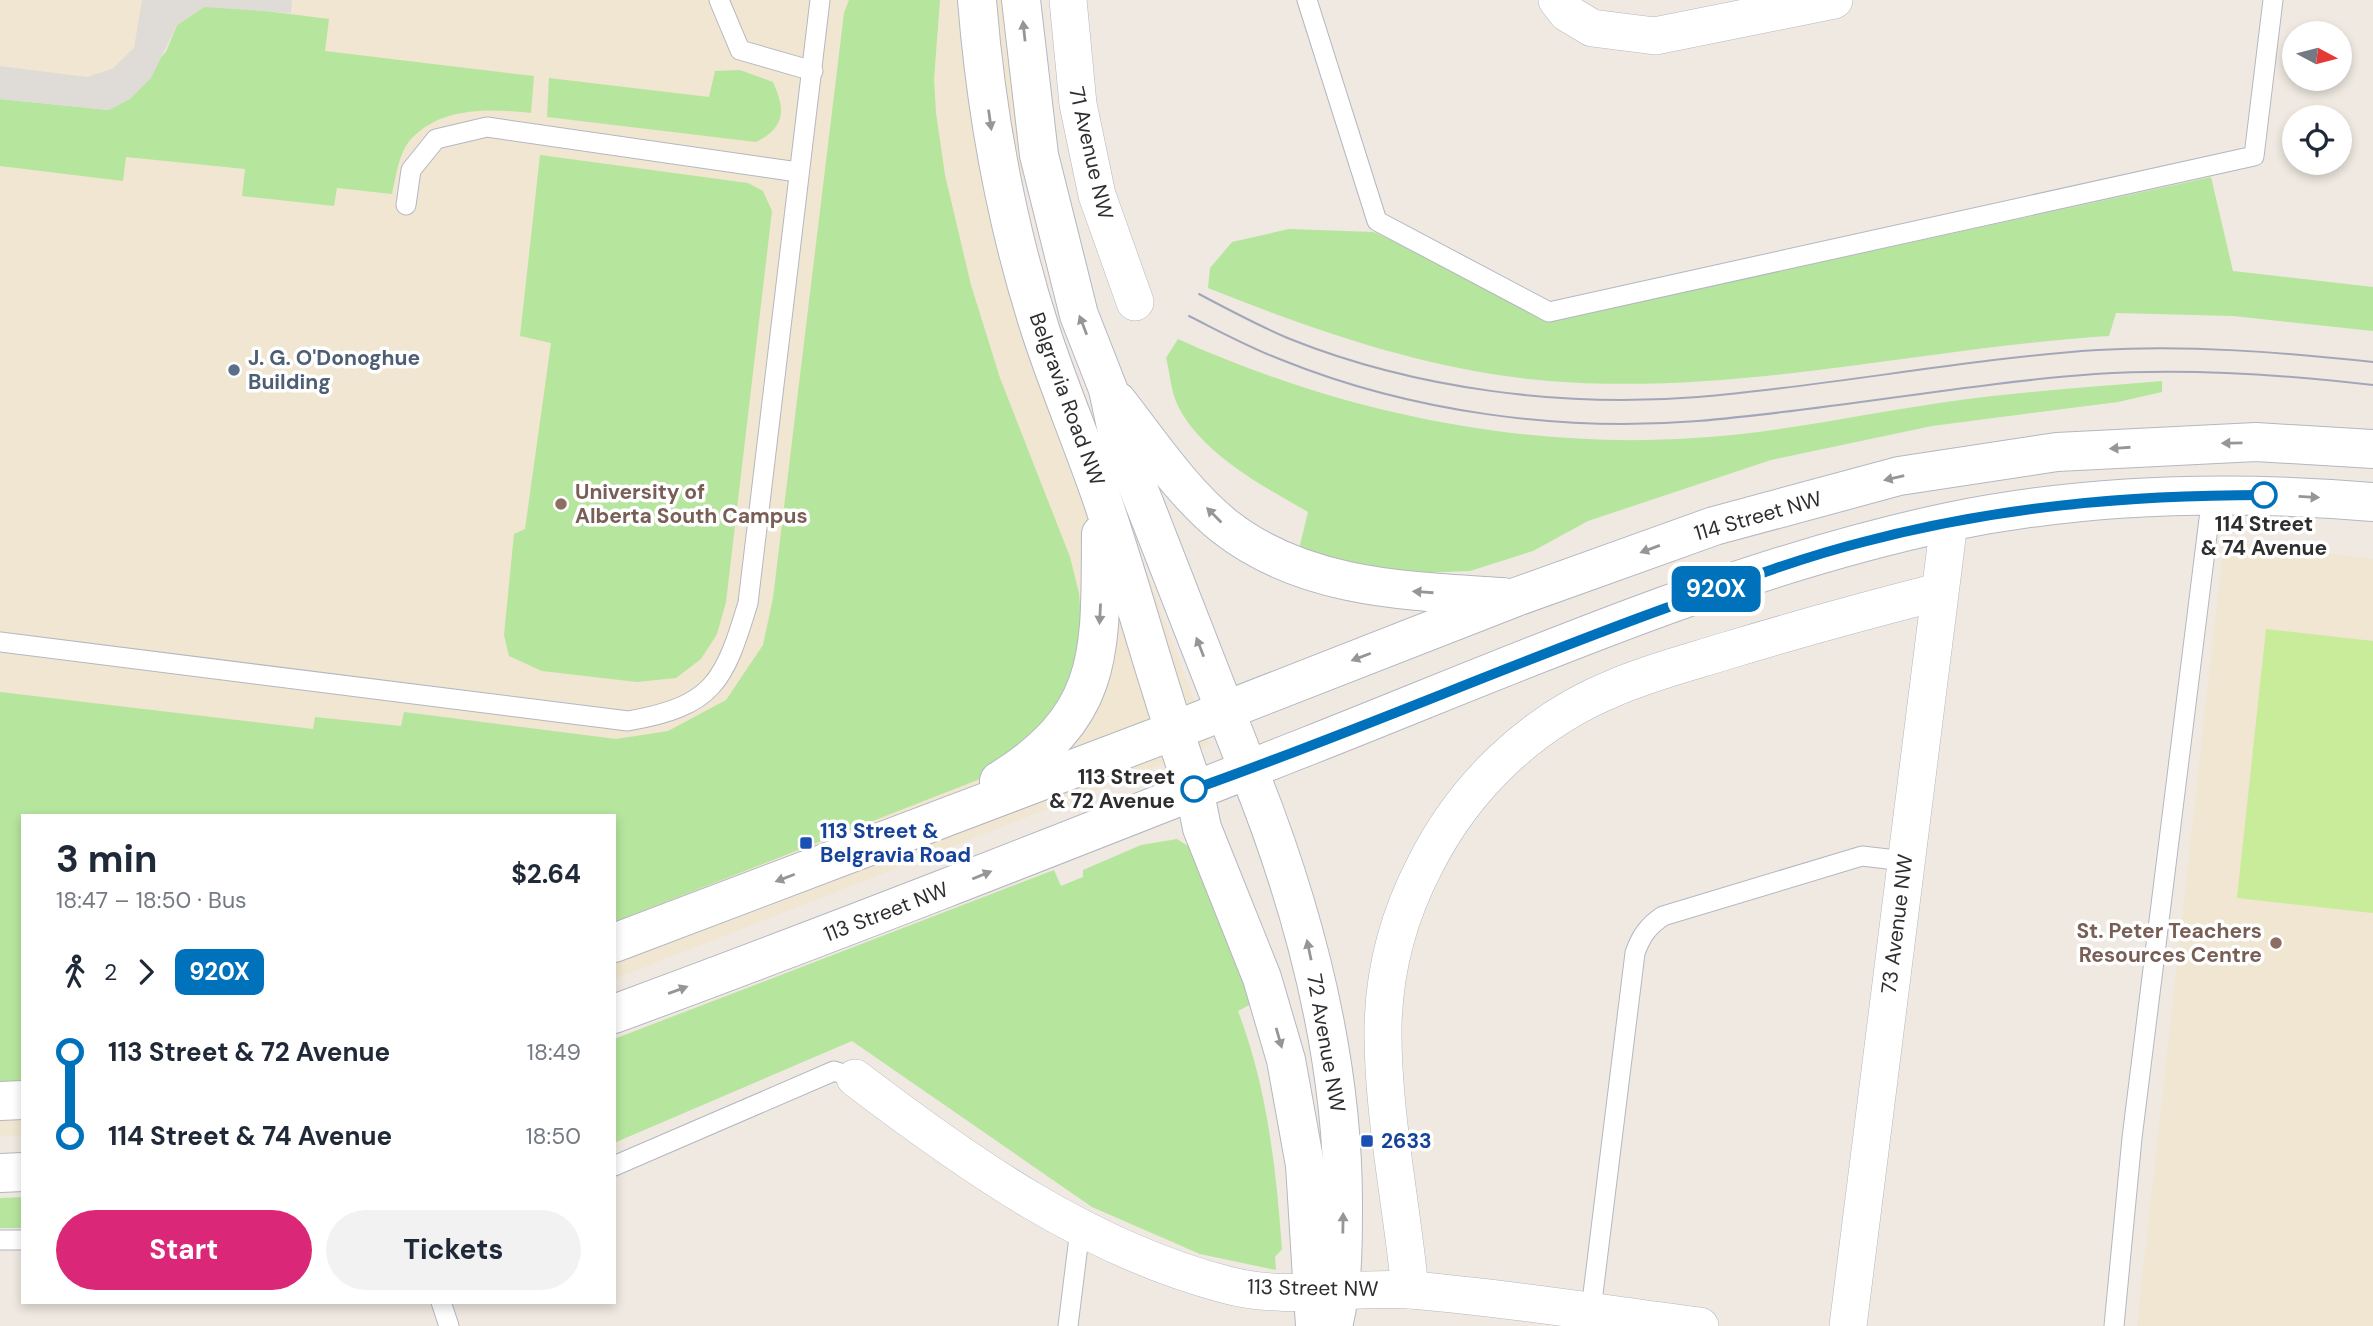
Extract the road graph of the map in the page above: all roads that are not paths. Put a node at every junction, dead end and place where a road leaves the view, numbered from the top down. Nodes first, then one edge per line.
1 (719, 0) edge
2 (820, 0) edge
3 (977, 0) edge
4 (1021, 0) edge
5 (1068, 0) edge
6 (1307, 0) edge
7 (1834, 0) edge
8 (2273, 0) edge
9 (1778, 6) edge
10 (1562, 7) edge
11 (813, 71) junction
12 (798, 172) junction
13 (406, 205) dead end
14 (1135, 302) dead end
15 (1108, 389) junction
16 (2373, 449) edge
17 (2212, 495) junction
18 (1102, 497) junction
19 (2373, 502) edge
20 (1949, 522) junction
21 (1938, 592) junction
22 (1516, 597) junction
23 (0, 642) edge
24 (1225, 710) junction
25 (1173, 732) junction
26 (1131, 745) junction
27 (1248, 769) junction
28 (1194, 789) junction
29 (940, 818) junction
30 (1905, 860) junction
31 (616, 942) edge
32 (616, 1013) edge
33 (1328, 1035) junction
34 (855, 1078) joint
35 (21, 1100) edge
36 (0, 1101) edge
37 (616, 1165) edge
38 (21, 1172) edge
39 (0, 1173) edge
40 (1080, 1229) junction
41 (0, 1240) edge
42 (21, 1240) edge
43 (1410, 1290) junction
44 (442, 1304) edge
45 (1325, 1309) edge
46 (1590, 1319) edge
47 (449, 1326) edge
48 (1068, 1326) edge
49 (1700, 1326) edge
50 (1848, 1326) edge
51 (2114, 1326) edge

1 - 11 lane
2 - 11 lane
3 -> 18 main road, Belgravia Road NW
15 -> 4 main road, Belgravia Road NW
5 - 14 street, 71 Avenue NW
6 - 8 lane
7 - 9 street
9 - 10 street
11 - 12 lane
12 - 13 lane
12 - 23 lane
22 -> 15 main road
24 -> 15 main road, Belgravia Road NW
16 -> 22 main road, 114 Street NW
17 -> 19 main road
17 - 20 main road
17 - 51 lane
18 - 25 main road, Belgravia Road NW
18 -> 29 main road
20 - 21 street, 73 Avenue NW
20 - 27 main road
21 - 30 street, 73 Avenue NW
21 - 43 street
22 -> 24 main road, 114 Street NW
24 - 25 main road, 114 Street NW
24 - 27 main road, Belgravia Road NW
25 - 26 main road
25 - 28 main road, Belgravia Road NW
26 - 28 main road
26 - 29 main road
27 - 28 main road
33 -> 27 main road, 72 Avenue NW
32 -> 28 main road, 113 Street NW
28 - 33 main road
28 -> 45 main road, 72 Avenue NW
29 -> 31 main road
30 - 46 lane
30 - 50 street, 73 Avenue NW
45 -> 33 main road, 72 Avenue NW
34 - 37 lane
34 - 40 street, 113 Street NW
35 - 36 main road
38 - 39 main road
40 - 45 street, 113 Street NW
40 - 48 lane
41 - 42 lane
43 - 45 street, 113 Street NW
43 - 46 street, 113 Street NW
44 - 47 lane
46 - 49 street, 113 Street NW

